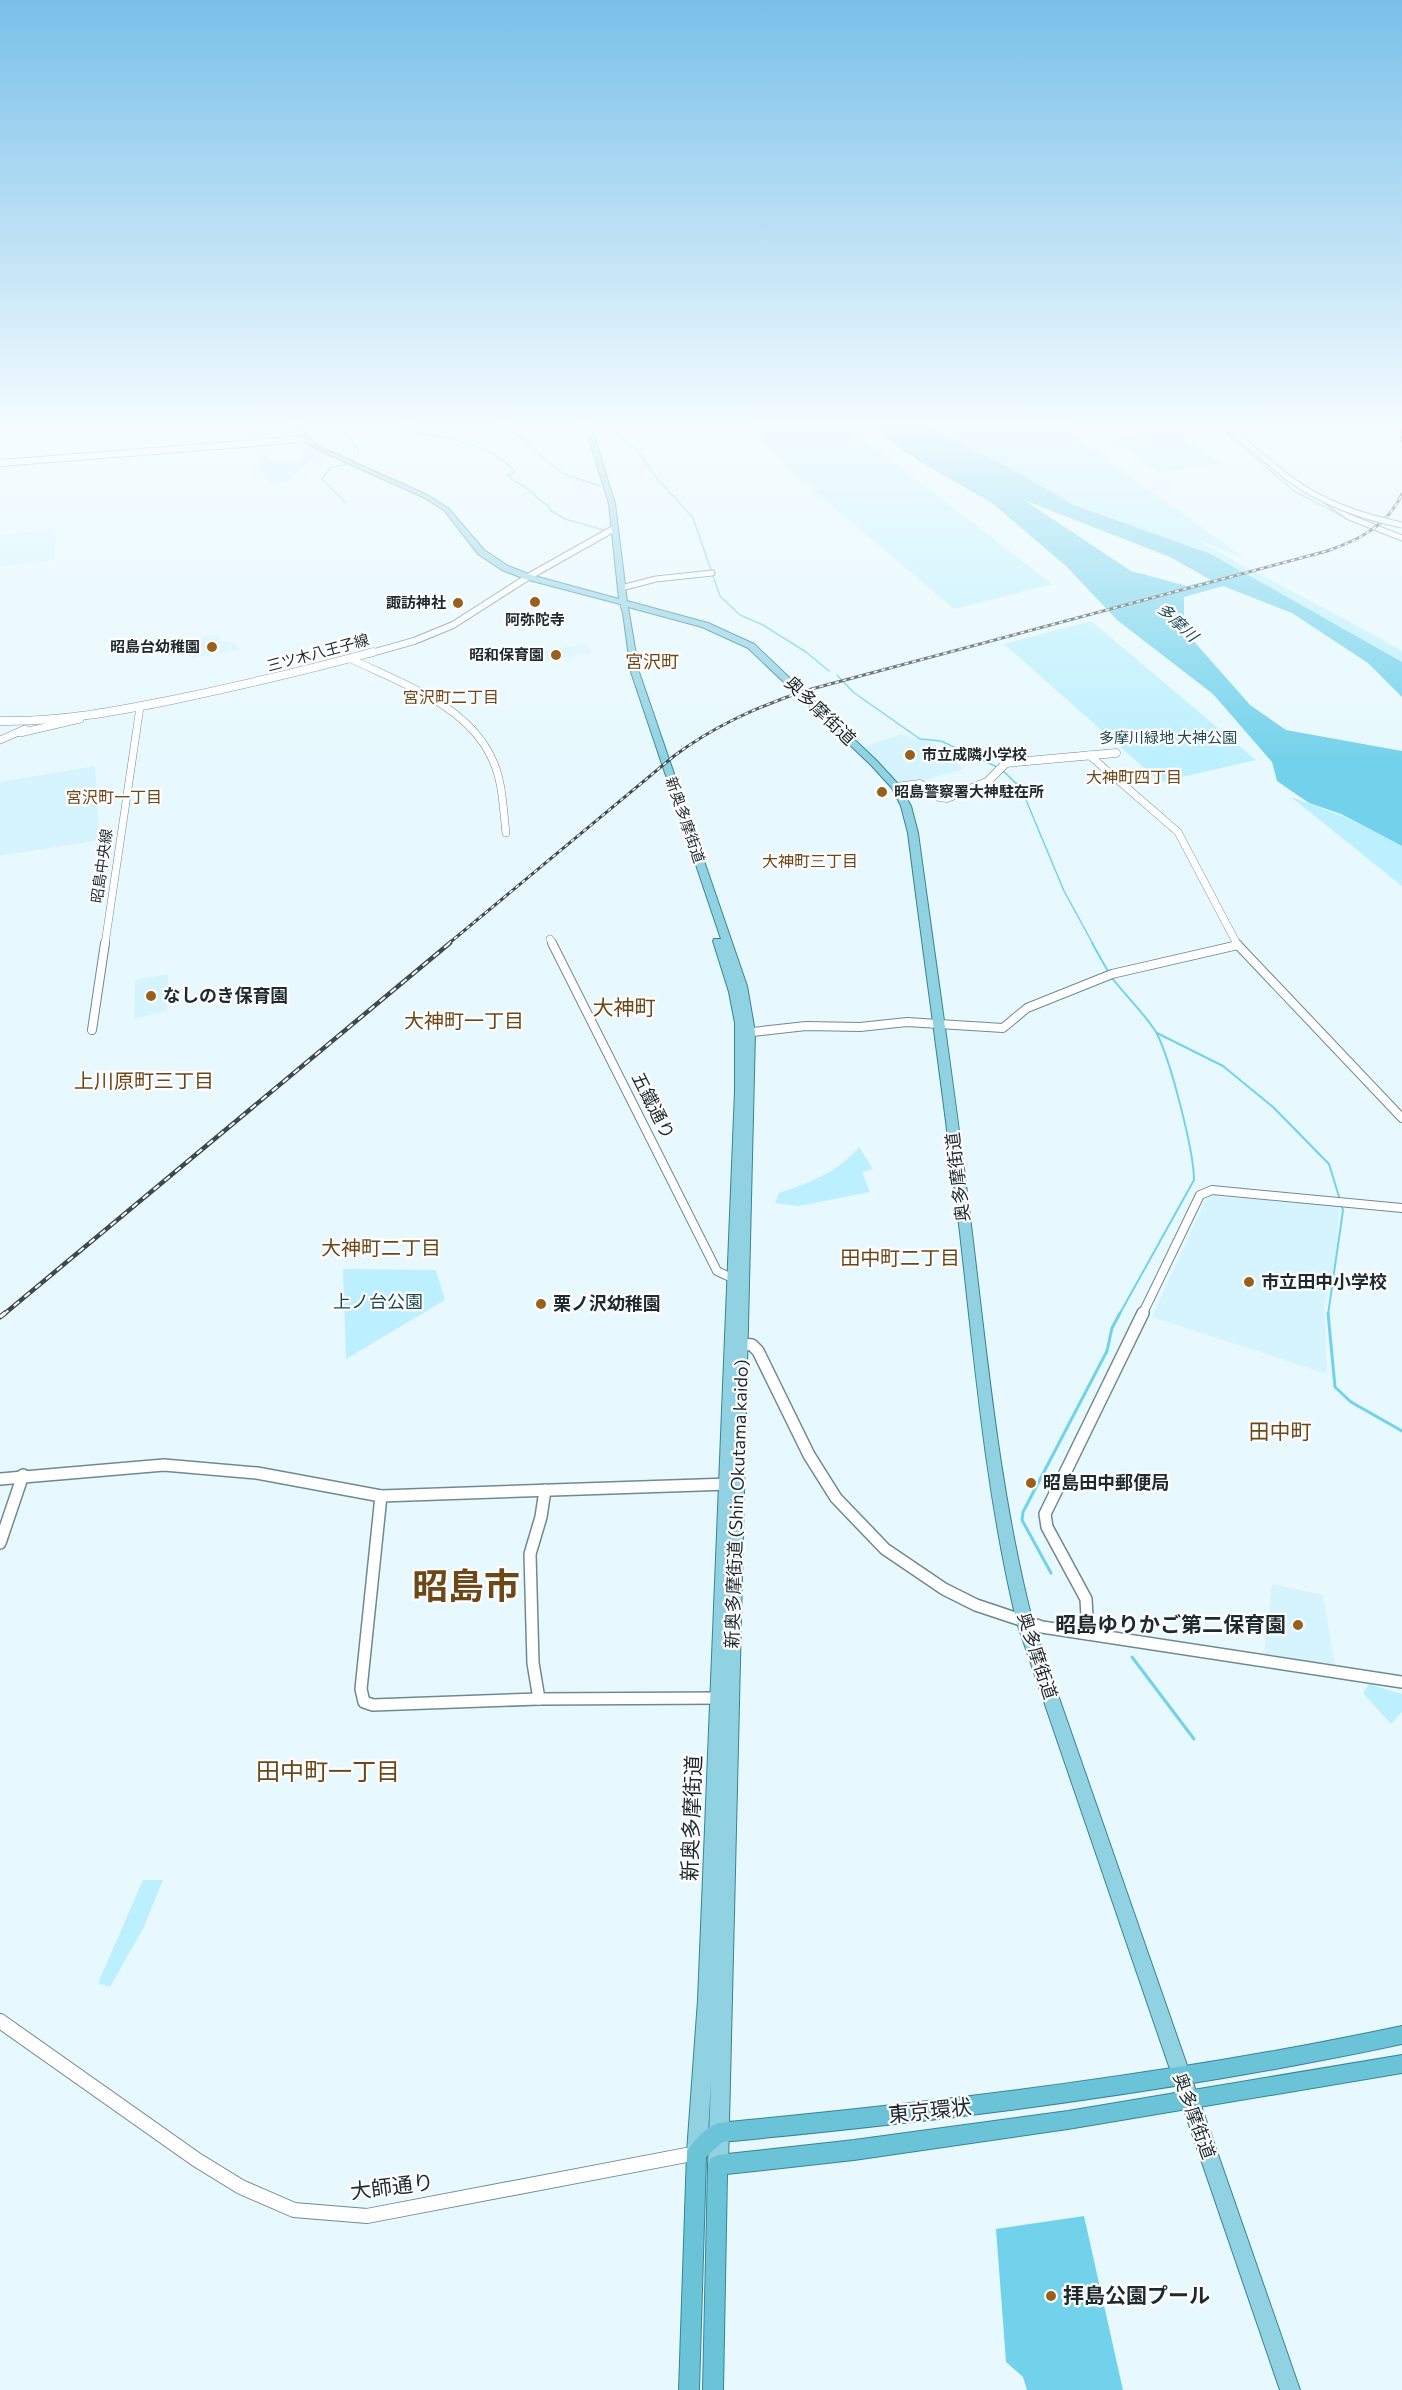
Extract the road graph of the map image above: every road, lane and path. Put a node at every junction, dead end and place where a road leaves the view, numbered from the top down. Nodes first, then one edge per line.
1 (468, 537) edge
2 (600, 537) edge
3 (616, 537) edge
4 (710, 573) dead end
5 (528, 577) junction
6 (621, 588) junction
7 (623, 605) junction
8 (351, 659) junction
9 (140, 706) junction
10 (88, 717) junction
11 (0, 721) edge
12 (35, 723) junction
13 (20, 733) junction
14 (0, 740) edge
15 (1116, 753) dead end
16 (1089, 755) junction
17 (896, 787) junction
18 (506, 833) dead end
19 (550, 939) dead end
20 (1238, 945) junction
21 (938, 1022) junction
22 (92, 1030) dead end
23 (746, 1033) junction
24 (1402, 1118) edge
25 (1402, 1208) edge
26 (734, 1279) junction
27 (742, 1344) junction
28 (23, 1475) junction
29 (0, 1479) edge
30 (731, 1483) junction
31 (544, 1490) junction
32 (381, 1496) junction
33 (0, 1543) edge
34 (1025, 1623) junction
35 (1088, 1634) junction
36 (1402, 1682) edge
37 (725, 1698) junction
38 (540, 1699) junction
39 (0, 2021) edge
40 (1402, 2035) edge
41 (1402, 2064) edge
42 (1180, 2077) junction
43 (1189, 2101) junction
44 (718, 2133) junction
45 (697, 2153) junction
46 (718, 2165) junction
47 (689, 2390) edge
48 (713, 2390) edge
49 (1290, 2390) edge

1 - 5 main road, 奥多摩街道
2 - 5 main road, 三ツ木八王子線
3 - 6 main road, 新奥多摩街道
4 - 6 street
5 - 7 main road, 奥多摩街道
5 - 8 main road, 三ツ木八王子線
6 - 7 main road, 新奥多摩街道
7 - 17 main road, 奥多摩街道
7 - 23 main road, 新奥多摩街道
8 - 9 main road, 三ツ木八王子線
8 - 18 street
9 - 10 main road, 三ツ木八王子線
9 - 22 street, 昭島中央線
10 - 12 main road, 三ツ木八王子線
10 - 13 street
11 - 12 main road, 三ツ木八王子線
12 - 13 street
13 - 14 street
15 - 16 main road
16 - 17 main road
16 - 20 street
17 - 21 main road, 奥多摩街道
19 - 26 street, 五鐵通り
20 - 21 street
20 - 24 street
21 - 23 street
21 - 34 main road, 奥多摩街道
23 - 26 main road, 新奥多摩街道 (Shin Okutama kaido)
23 - 27 main road, 新奥多摩街道 (Shin Okutama kaido)
25 - 35 street
26 - 30 main road, 新奥多摩街道 (Shin Okutama kaido)
27 - 30 main road, 新奥多摩街道 (Shin Okutama kaido)
27 - 34 street
28 - 29 street
28 - 32 street
28 - 33 street
30 - 31 street
30 - 37 main road, 新奥多摩街道
31 - 32 street
31 - 38 street
32 - 38 street
34 - 35 street
34 - 42 main road, 奥多摩街道
35 - 36 street
37 - 38 street
37 - 44 main road
37 - 45 main road, 新奥多摩街道
39 - 45 street, 大師通り
40 - 42 highway, 東京環状
41 - 43 highway, 東京環状
42 - 43 main road, 奥多摩街道
42 - 44 highway, 東京環状
43 - 46 highway, 東京環状
43 - 49 main road, 奥多摩街道
44 - 45 highway
44 - 46 main road
45 - 46 highway
45 - 47 highway
46 - 48 highway

